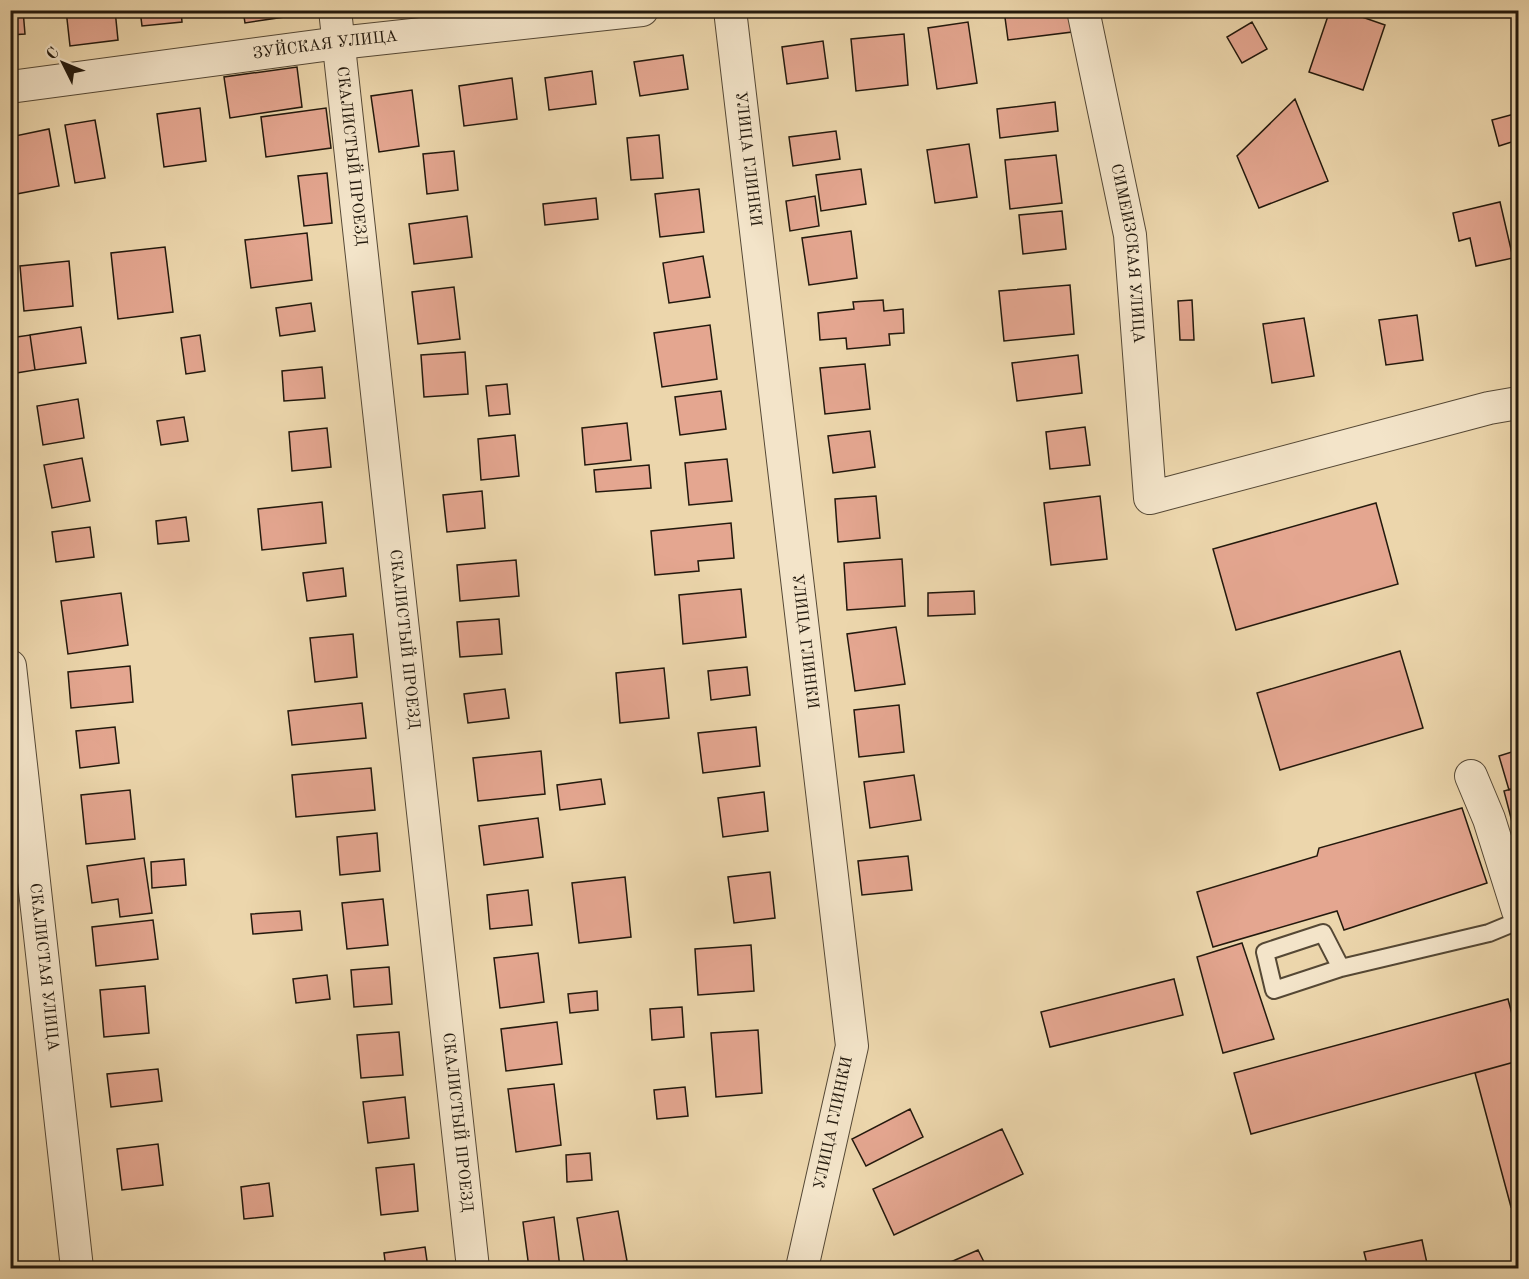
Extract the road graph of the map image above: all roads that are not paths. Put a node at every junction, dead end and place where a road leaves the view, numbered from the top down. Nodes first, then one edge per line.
1 (335, 10) edge
2 (642, 10) edge
3 (730, 10) edge
4 (1083, 10) edge
5 (339, 43) junction
6 (10, 87) edge
7 (1518, 403) edge
8 (10, 666) edge
9 (1471, 776) dead end
10 (1518, 911) edge
11 (1518, 921) edge
12 (1341, 968) junction
13 (77, 1269) edge
14 (473, 1269) edge
15 (802, 1269) edge

1 - 5 street, СКАЛИСТЫЙ ПРОЕЗД
2 - 5 street, ЗУЙСКАЯ УЛИЦА
3 - 15 street, УЛИЦА ГЛИНКИ
4 - 7 street, СИМЕИЗСКАЯ УЛИЦА
5 - 6 street, ЗУЙСКАЯ УЛИЦА
5 - 14 street, СКАЛИСТЫЙ ПРОЕЗД
8 - 13 street, СКАЛИСТАЯ УЛИЦА
9 - 10 street
11 - 12 lane
12 - 12 lane

